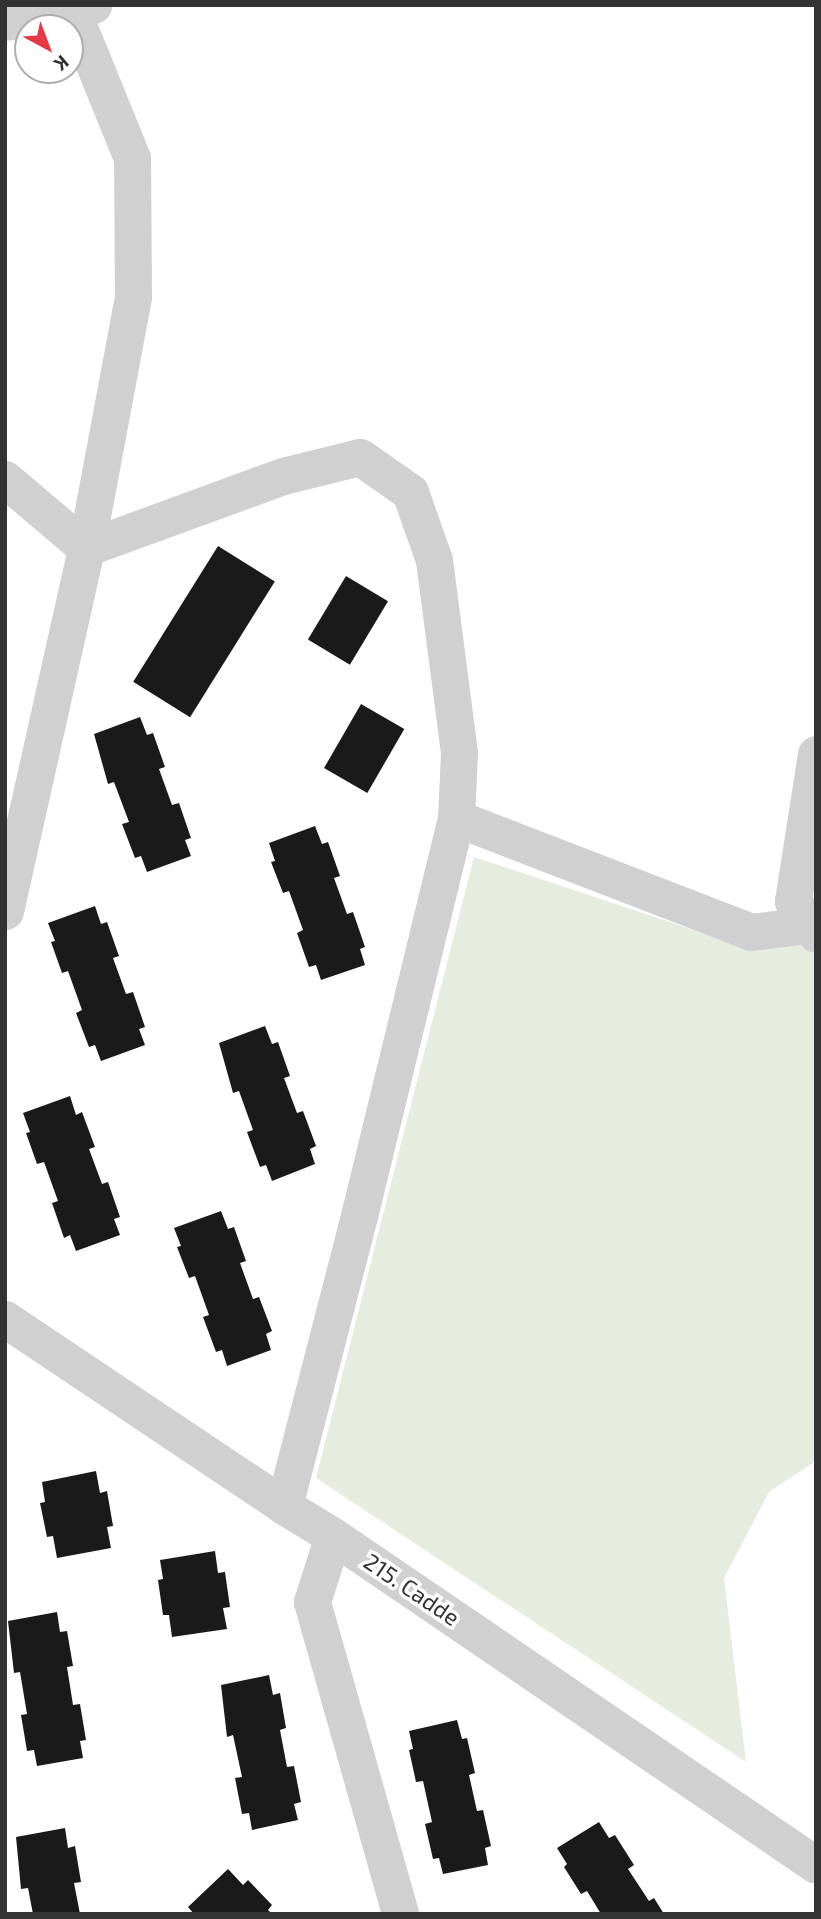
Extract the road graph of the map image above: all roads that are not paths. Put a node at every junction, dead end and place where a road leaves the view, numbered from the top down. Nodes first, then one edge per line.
1 (83, 9) edge
2 (5, 22) edge
3 (5, 479) edge
4 (86, 548) junction
5 (816, 754) edge
6 (456, 818) junction
7 (5, 911) edge
8 (812, 930) edge
9 (5, 1319) edge
10 (284, 1506) junction
11 (333, 1536) junction
12 (814, 1868) edge
13 (400, 1914) edge

1 - 2 street
1 - 4 street
3 - 4 street
4 - 6 street
4 - 7 street
5 - 8 street
6 - 8 street
6 - 10 street
9 - 10 street, 215. Cadde
10 - 11 street, 215. Cadde
11 - 12 street, 215. Cadde
11 - 13 street

